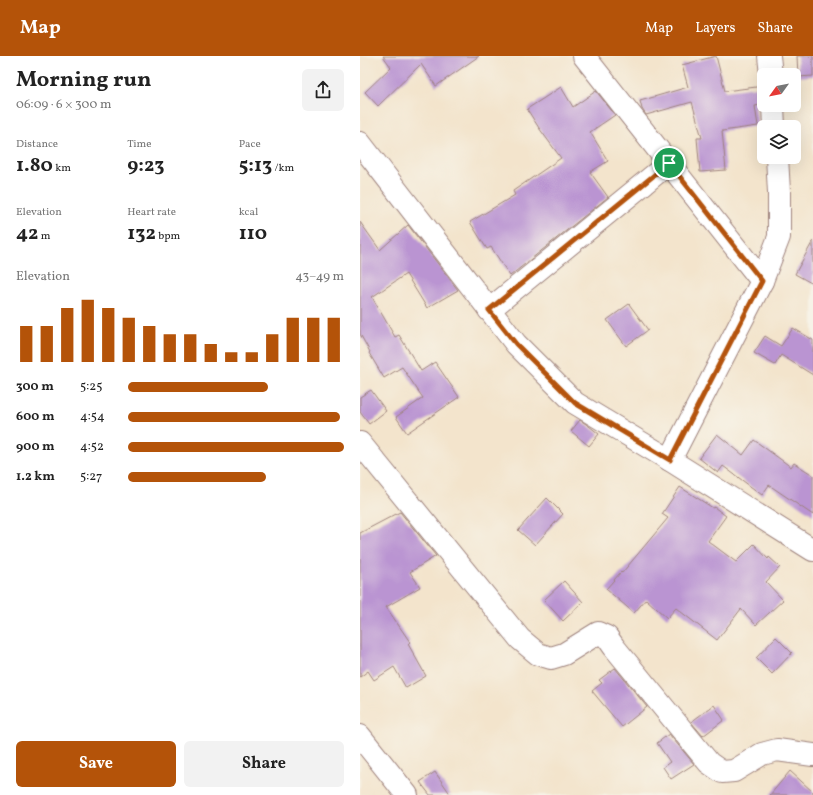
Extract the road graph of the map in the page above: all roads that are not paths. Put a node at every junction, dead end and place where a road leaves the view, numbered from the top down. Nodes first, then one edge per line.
1 (584, 56) edge
2 (769, 56) edge
3 (770, 68) edge
4 (360, 143) edge
5 (669, 163) junction
6 (777, 164) edge
7 (762, 281) junction
8 (489, 310) junction
9 (360, 443) edge
10 (670, 460) junction
11 (813, 550) edge
12 (360, 738) edge
13 (813, 755) edge
14 (407, 795) edge

1 - 5 street
2 - 3 street
4 - 8 street
5 - 7 street
5 - 8 street
6 - 7 street
7 - 10 street
8 - 10 street
9 - 13 street
10 - 11 street
12 - 14 street

